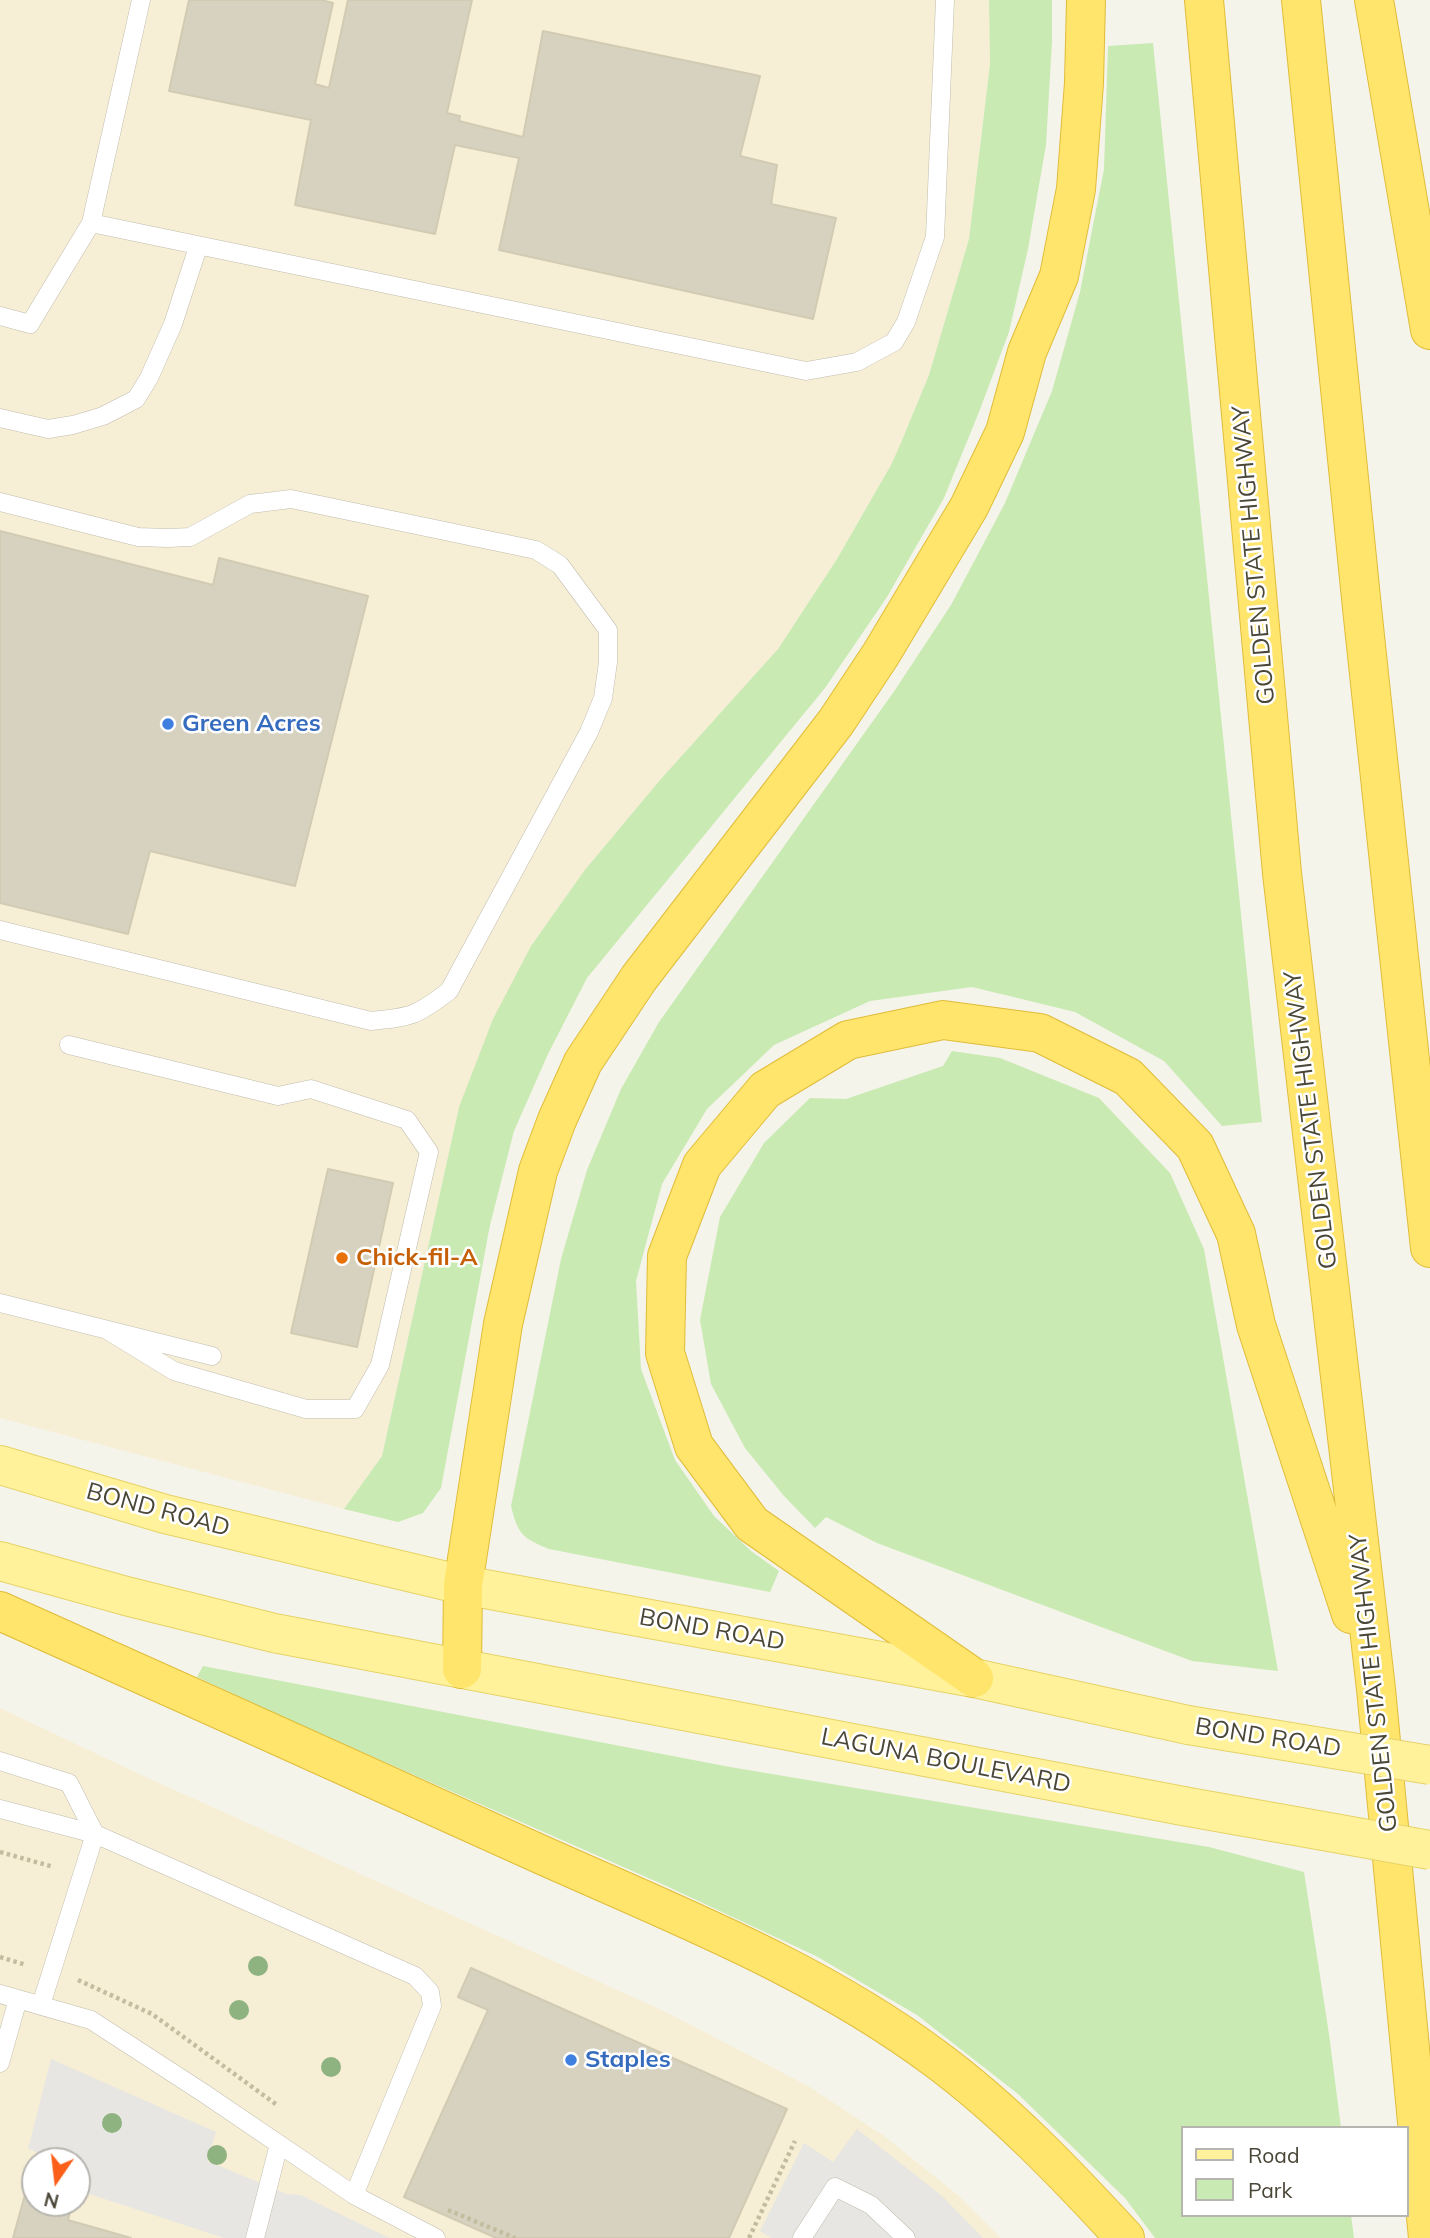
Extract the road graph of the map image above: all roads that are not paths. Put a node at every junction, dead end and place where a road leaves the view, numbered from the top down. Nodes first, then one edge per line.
1 (141, 0) edge
2 (945, 0) edge
3 (1086, 0) edge
4 (1204, 0) edge
5 (1301, 0) edge
6 (1374, 0) edge
7 (91, 223) junction
8 (198, 247) junction
9 (0, 316) edge
10 (1430, 330) edge
11 (0, 418) edge
12 (0, 502) edge
13 (0, 930) edge
14 (69, 1045) dead end
15 (1430, 1248) edge
16 (3, 1304) edge
17 (107, 1330) junction
18 (212, 1356) dead end
19 (0, 1465) edge
20 (0, 1561) edge
21 (463, 1585) junction
22 (0, 1611) edge
23 (462, 1669) junction
24 (974, 1678) junction
25 (1376, 1689) junction
26 (0, 1761) edge
27 (1430, 1765) edge
28 (0, 1809) edge
29 (95, 1834) junction
30 (1430, 1850) edge
31 (0, 1993) edge
32 (18, 1999) junction
33 (41, 2005) junction
34 (0, 2063) edge
35 (279, 2144) junction
36 (354, 2195) junction
37 (255, 2238) edge
38 (436, 2238) edge
39 (802, 2238) edge
40 (906, 2238) edge
41 (1125, 2238) edge
42 (1428, 2238) edge

1 - 7 lane
2 - 8 lane
3 - 21 highway
4 - 25 highway, GOLDEN STATE HIGHWAY
5 - 15 highway
6 - 10 highway
7 - 8 lane
7 - 9 lane
8 - 11 lane
12 - 13 lane
14 - 17 lane
16 - 17 lane
17 - 18 lane
19 - 21 main road, BOND ROAD
20 - 23 main road
21 - 23 highway
21 - 24 main road, BOND ROAD
22 - 41 highway
23 - 30 main road, LAGUNA BOULEVARD, bridge
24 - 25 highway
24 - 27 main road, BOND ROAD, bridge
25 - 42 highway, GOLDEN STATE HIGHWAY
26 - 29 lane
28 - 29 lane
29 - 33 lane
29 - 36 lane
31 - 32 lane
32 - 33 lane
32 - 34 lane
33 - 35 lane
35 - 36 lane
35 - 37 lane
36 - 38 lane
39 - 40 lane

